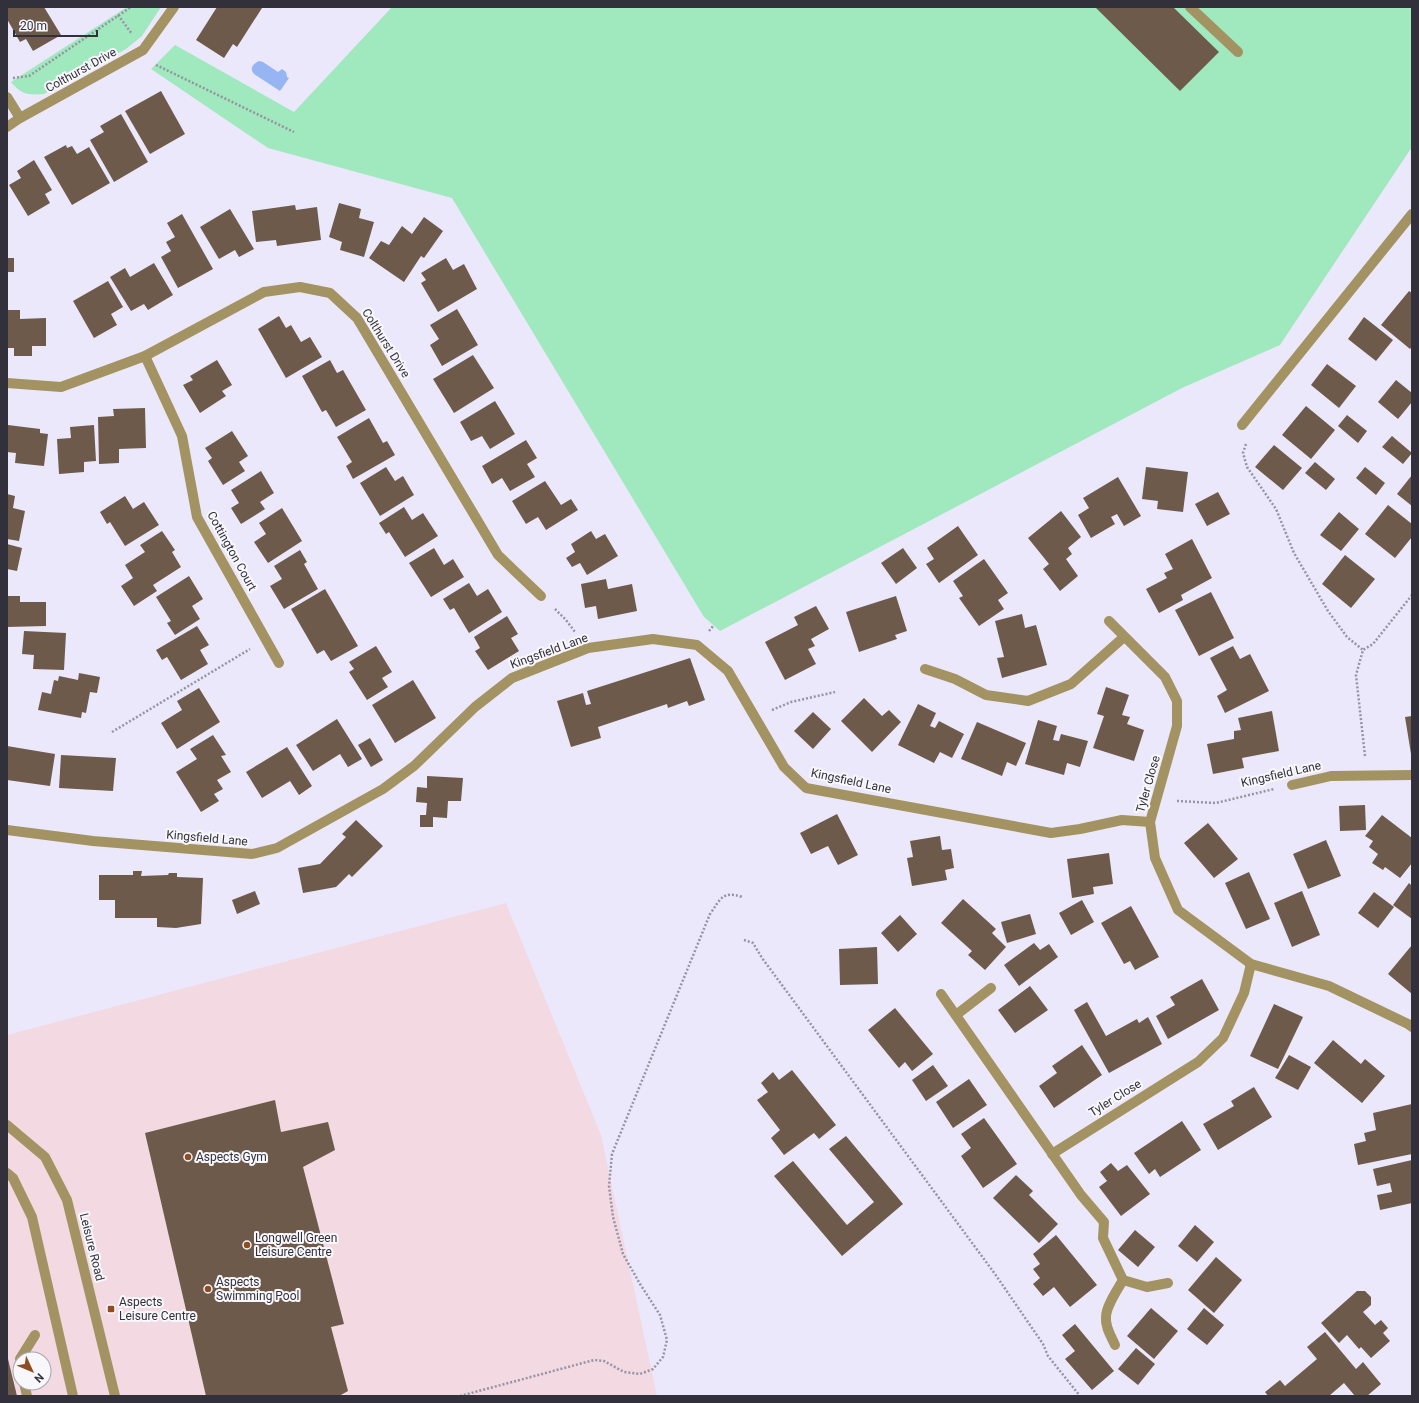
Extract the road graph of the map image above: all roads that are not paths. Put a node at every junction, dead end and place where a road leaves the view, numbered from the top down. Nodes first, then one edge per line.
1 (174, 7) edge
2 (1190, 7) edge
3 (1238, 52) dead end
4 (7, 97) edge
5 (20, 118) junction
6 (7, 127) edge
7 (1412, 214) edge
8 (145, 356) junction
9 (7, 382) edge
10 (1242, 425) road end
11 (541, 596) road end
12 (1109, 621) dead end
13 (1124, 637) junction
14 (279, 663) dead end
15 (925, 669) dead end
16 (1412, 775) edge
17 (1292, 785) road end
18 (1150, 822) junction
19 (7, 830) edge
20 (1251, 964) junction
21 (991, 988) dead end
22 (941, 994) dead end
23 (956, 1015) junction
24 (1412, 1027) edge
25 (7, 1125) edge
26 (1052, 1154) junction
27 (7, 1173) edge
28 (1123, 1280) junction
29 (1168, 1283) dead end
30 (35, 1335) dead end
31 (1115, 1344) dead end
32 (25, 1351) edge
33 (73, 1396) edge
34 (115, 1396) edge

1 - 5 street, Colthurst Drive
2 - 3 street
4 - 5 street
5 - 6 street, Colthurst Drive
7 - 10 street
8 - 9 street, Colthurst Drive
8 - 11 street, Colthurst Drive
8 - 14 street, Cottington Court
12 - 13 street, Tyler Close
13 - 15 street
13 - 18 street, Tyler Close
16 - 17 street, Kingsfield Lane
18 - 19 street, Kingsfield Lane
18 - 20 street, Tyler Close
20 - 24 street, Tyler Close
20 - 26 street, Tyler Close
21 - 23 street
22 - 23 street
23 - 26 street
25 - 34 street, Leisure Road
26 - 28 street
27 - 33 street
28 - 29 street
28 - 31 street
30 - 32 street

